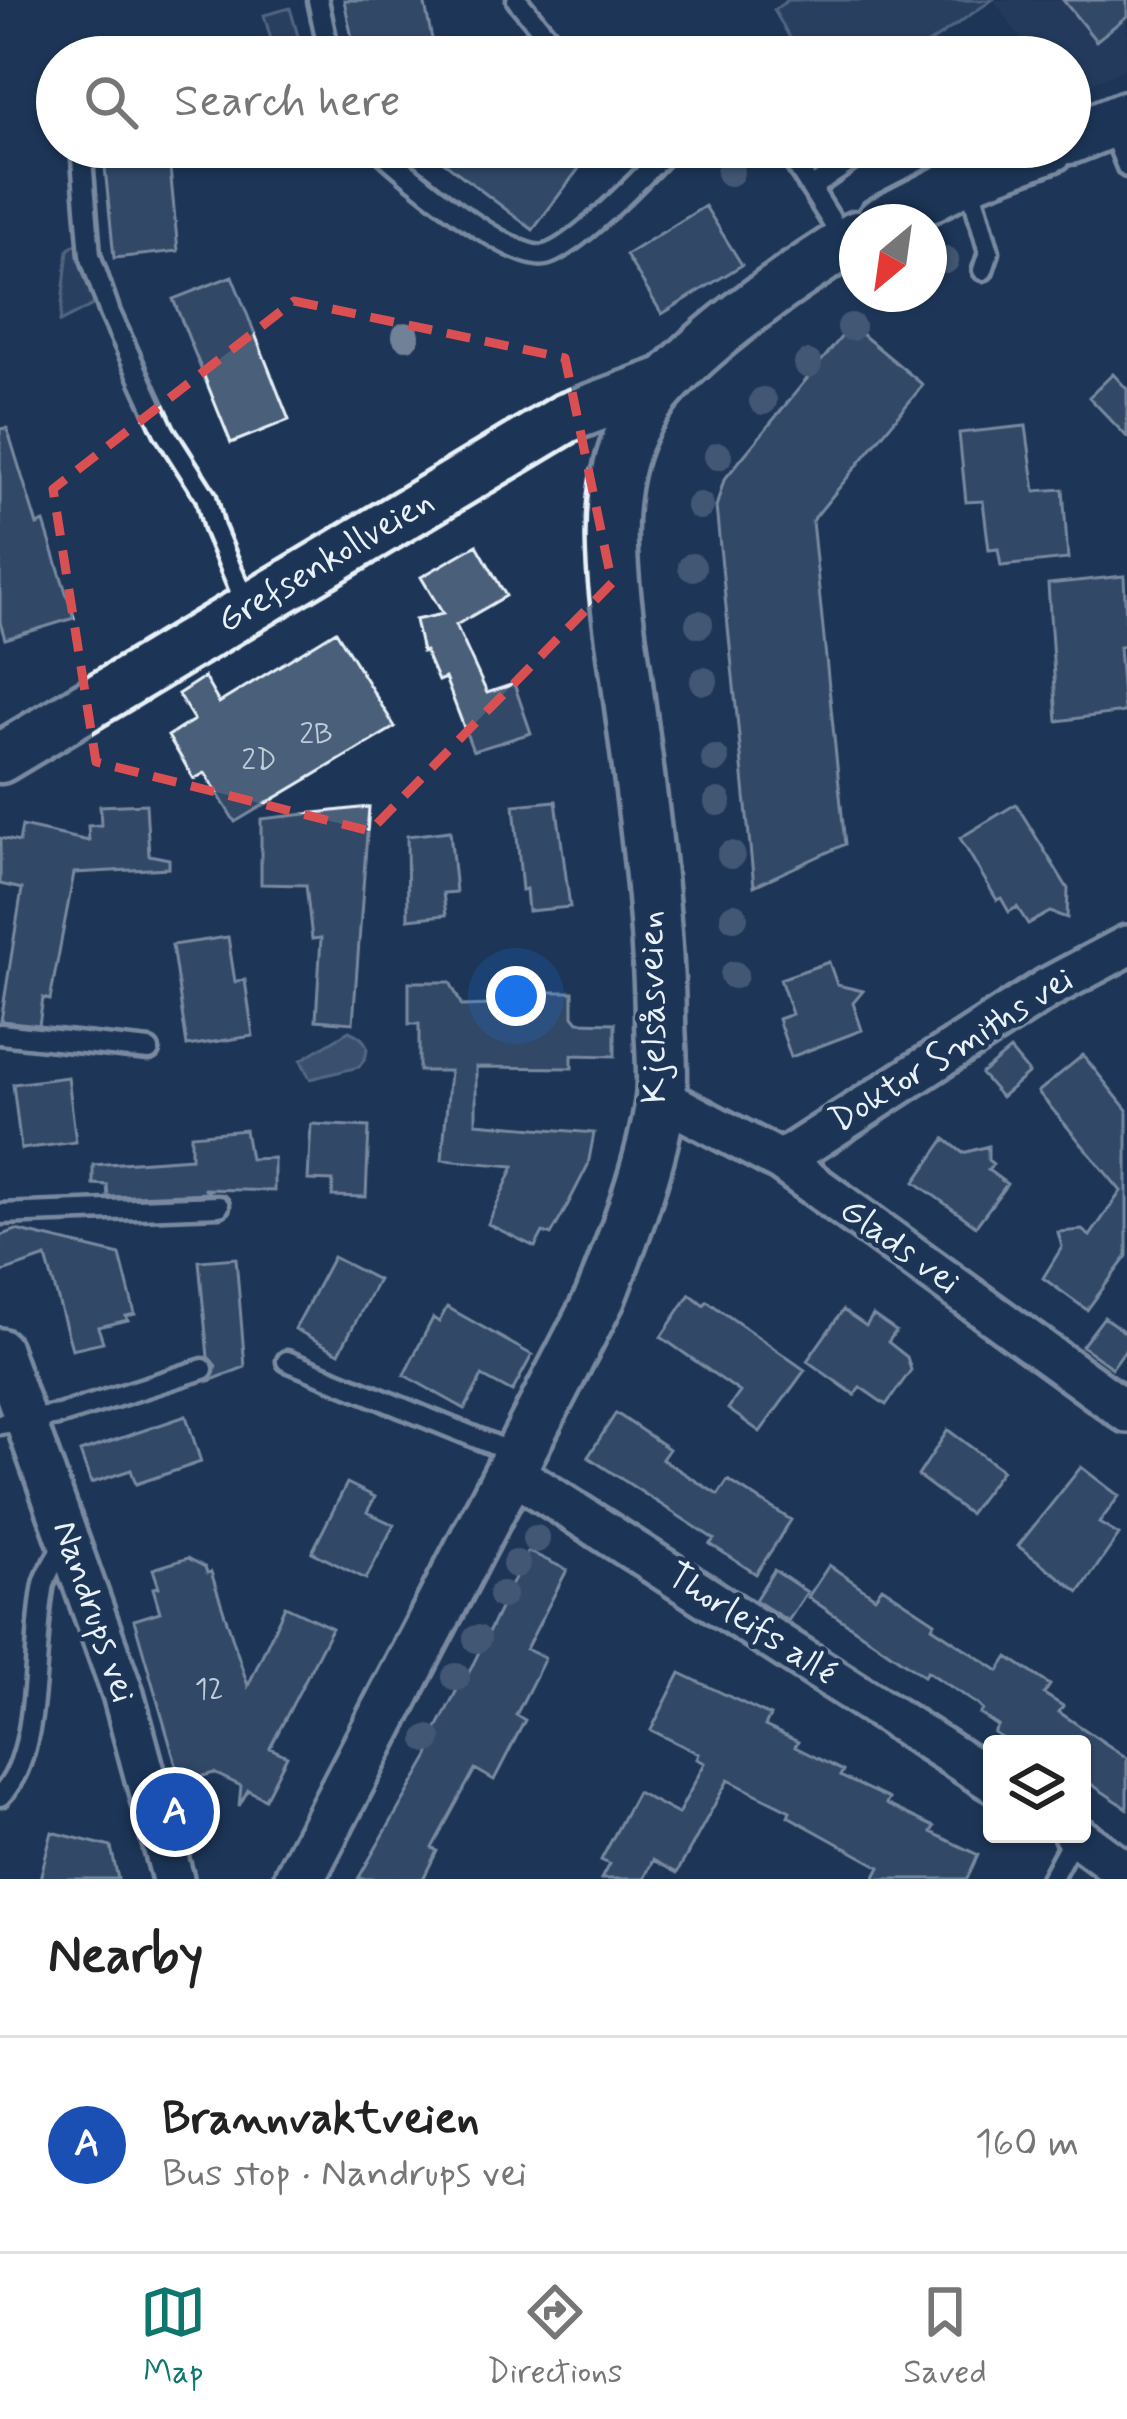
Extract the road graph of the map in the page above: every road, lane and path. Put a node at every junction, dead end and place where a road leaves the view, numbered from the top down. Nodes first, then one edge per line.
1 (318, 0) edge
2 (517, 0) edge
3 (326, 36) edge
4 (547, 36) edge
5 (83, 168) edge
6 (404, 168) edge
7 (649, 168) edge
8 (800, 168) edge
9 (841, 168) edge
10 (994, 168) edge
11 (967, 178) junction
12 (813, 187) junction
13 (918, 204) edge
14 (839, 212) edge
15 (839, 249) edge
16 (983, 270) dead end
17 (662, 383) junction
18 (248, 609) junction
19 (2, 755) edge
20 (1127, 946) edge
21 (0, 1034) edge
22 (149, 1050) dead end
23 (661, 1098) junction
24 (781, 1161) junction
25 (219, 1206) dead end
26 (0, 1214) edge
27 (0, 1349) edge
28 (287, 1361) dead end
29 (203, 1369) dead end
30 (1127, 1412) edge
31 (13, 1423) edge
32 (513, 1462) junction
33 (69, 1537) junction
34 (983, 1775) edge
35 (2, 1798) edge
36 (1069, 1843) edge
37 (1086, 1843) edge
38 (1127, 1873) edge
39 (173, 1879) edge
40 (299, 1879) edge
41 (1051, 1879) edge

1 - 3 lane
2 - 4 lane
5 - 18 lane
6 - 7 lane
8 - 12 lane
9 - 12 lane
10 - 11 street, Kjelsåsveien
11 - 13 street, Kjelsåsveien
11 - 16 lane
12 - 14 lane
15 - 17 street, Kjelsåsveien
17 - 18 street, Grefsenkollveien
17 - 23 street, Kjelsåsveien
18 - 19 street, Grefsenkollveien
20 - 24 street, Doktor Smiths vei
21 - 22 lane
23 - 24 street, Glads vei
23 - 32 street, Kjelsåsveien
24 - 30 street, Glads vei
25 - 26 lane
27 - 31 street, Nandrups vei
28 - 32 lane
29 - 31 lane
31 - 33 street, Nandrups vei
32 - 34 street, Thorleifs allé
32 - 40 street, Kjelsåsveien
33 - 35 lane
33 - 39 street, Nandrups vei
36 - 41 lane
37 - 38 street

